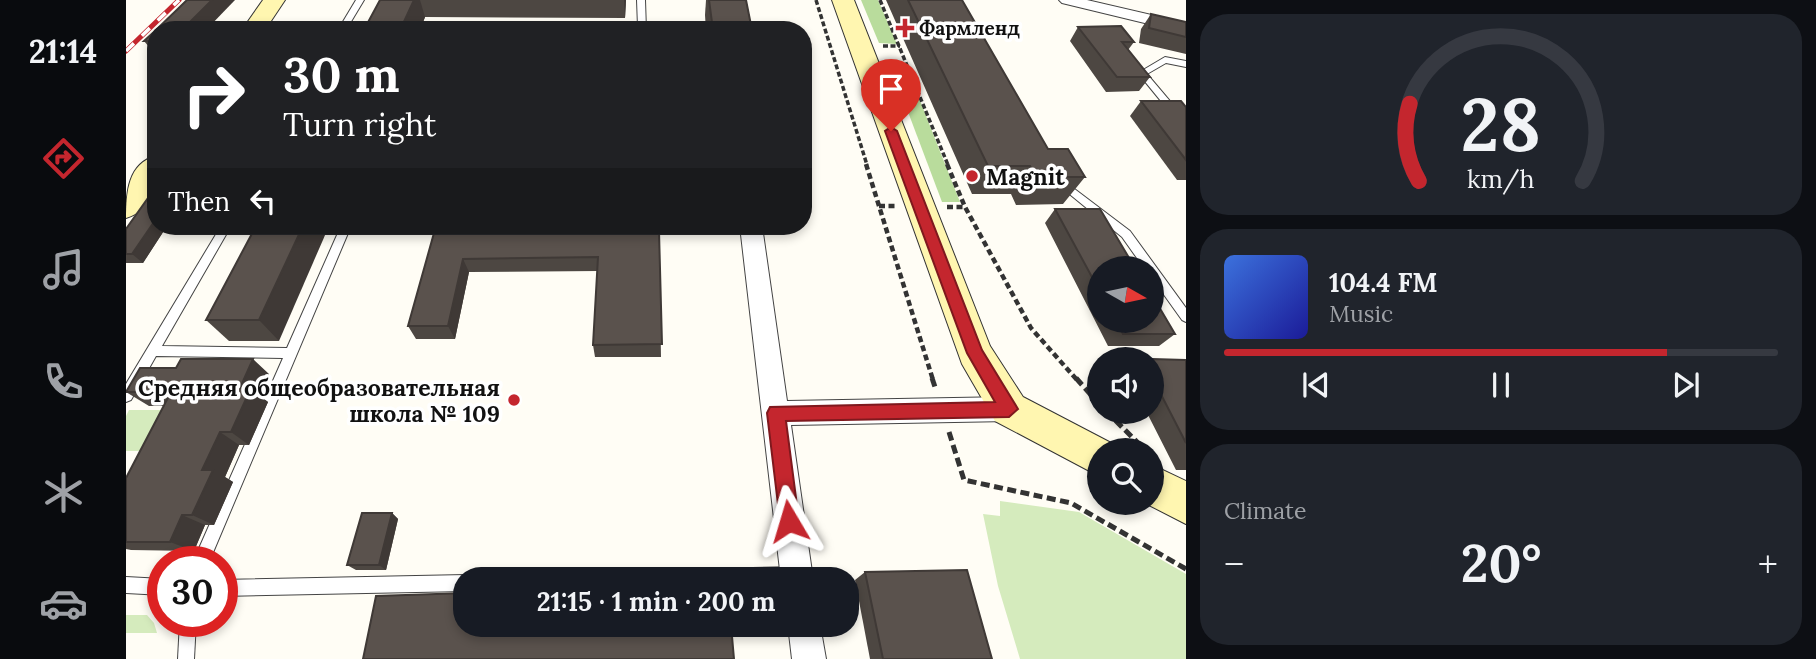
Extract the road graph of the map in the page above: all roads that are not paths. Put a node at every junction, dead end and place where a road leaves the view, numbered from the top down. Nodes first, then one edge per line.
1 (274, 0) edge
2 (285, 0) edge
3 (360, 0) edge
4 (641, 0) edge
5 (843, 0) edge
6 (1067, 0) edge
7 (259, 21) edge
8 (347, 21) edge
9 (642, 21) edge
10 (1186, 28) edge
11 (1186, 64) edge
12 (1186, 125) edge
13 (1051, 173) edge
14 (147, 178) edge
15 (126, 207) edge
16 (221, 235) edge
17 (342, 235) edge
18 (752, 235) edge
19 (1142, 256) edge
20 (1164, 287) edge
21 (1186, 317) edge
22 (152, 351) junction
23 (291, 353) junction
24 (126, 396) edge
25 (1009, 409) junction
26 (776, 413) junction
27 (1087, 451) edge
28 (1164, 491) edge
29 (1186, 503) edge
30 (208, 546) edge
31 (796, 567) edge
32 (453, 583) edge
33 (126, 585) edge
34 (147, 586) edge
35 (238, 588) edge
36 (188, 637) edge
37 (806, 637) edge
38 (187, 659) edge
39 (809, 659) edge

1 - 2 lane
1 - 7 main road
3 - 8 lane
4 - 9 lane
5 - 25 main road
6 - 10 street
11 - 12 lane
13 - 19 lane
14 - 15 main road
16 - 22 lane
17 - 23 lane
18 - 26 street
20 - 21 lane
22 - 23 lane
22 - 24 lane
23 - 30 lane
25 - 26 street
25 - 27 main road
26 - 31 street
28 - 29 main road
32 - 35 lane
33 - 34 lane
36 - 38 lane
37 - 39 street

